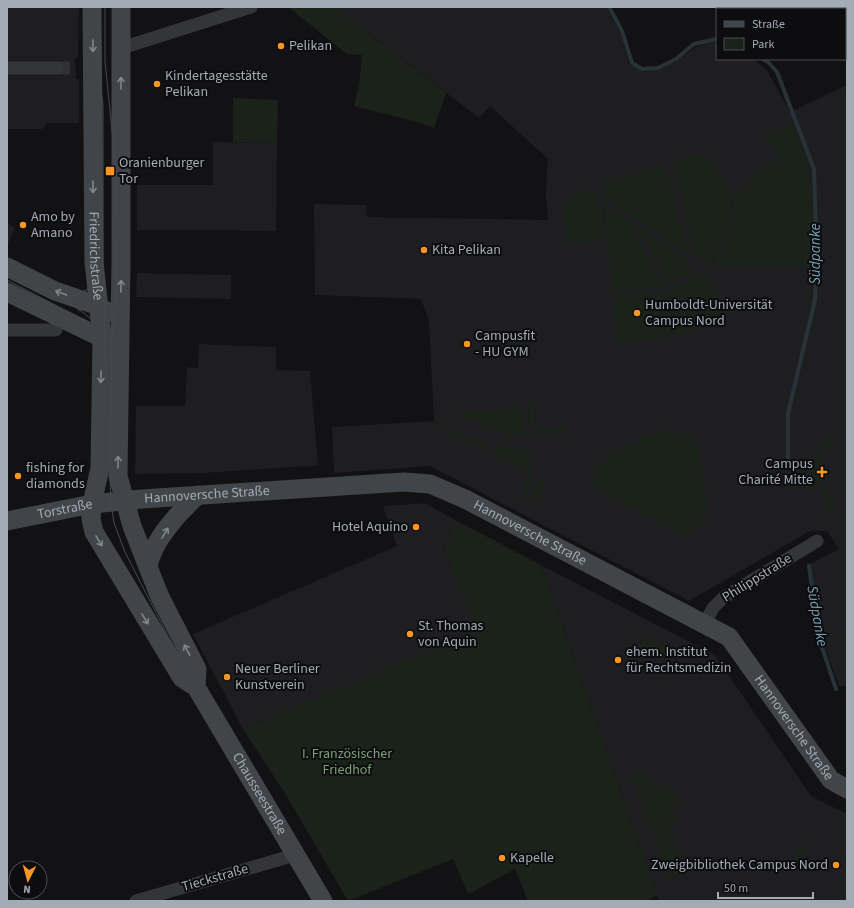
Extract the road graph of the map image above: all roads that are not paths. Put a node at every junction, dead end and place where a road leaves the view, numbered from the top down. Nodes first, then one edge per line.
1 (92, 7) edge
2 (121, 7) edge
3 (251, 7) edge
4 (121, 46) junction
5 (7, 68) edge
6 (57, 68) tunnel mouth
7 (7, 267) edge
8 (7, 292) edge
9 (98, 306) junction
10 (7, 330) edge
11 (56, 330) dead end
12 (114, 332) junction
13 (198, 495) junction
14 (124, 501) junction
15 (92, 504) junction
16 (7, 522) edge
17 (817, 541) dead end
18 (148, 567) junction
19 (705, 623) junction
20 (196, 687) junction
21 (847, 789) edge
22 (295, 856) junction
23 (136, 901) edge
24 (323, 901) edge

1 -> 9 main road, Friedrichstraße
2 - 4 main road, Friedrichstraße
3 - 4 street
12 -> 4 main road, Friedrichstraße
5 - 6 street
9 -> 7 main road
8 - 12 main road
9 - 12 main road, Friedrichstraße
9 - 12 main road
10 - 11 street
14 -> 12 main road, Friedrichstraße
12 -> 15 main road, Friedrichstraße
13 - 14 main road, Hannoversche Straße
18 -> 13 main road
13 - 19 main road, Hannoversche Straße
14 - 15 main road, Torstraße
14 - 18 main road
15 - 16 main road, Torstraße
15 -> 20 main road, Chausseestraße
17 - 19 street, Philippstraße
20 -> 18 main road
19 - 21 main road, Hannoversche Straße
20 - 22 main road, Chausseestraße
22 - 23 street, Tieckstraße
22 - 24 main road, Chausseestraße

